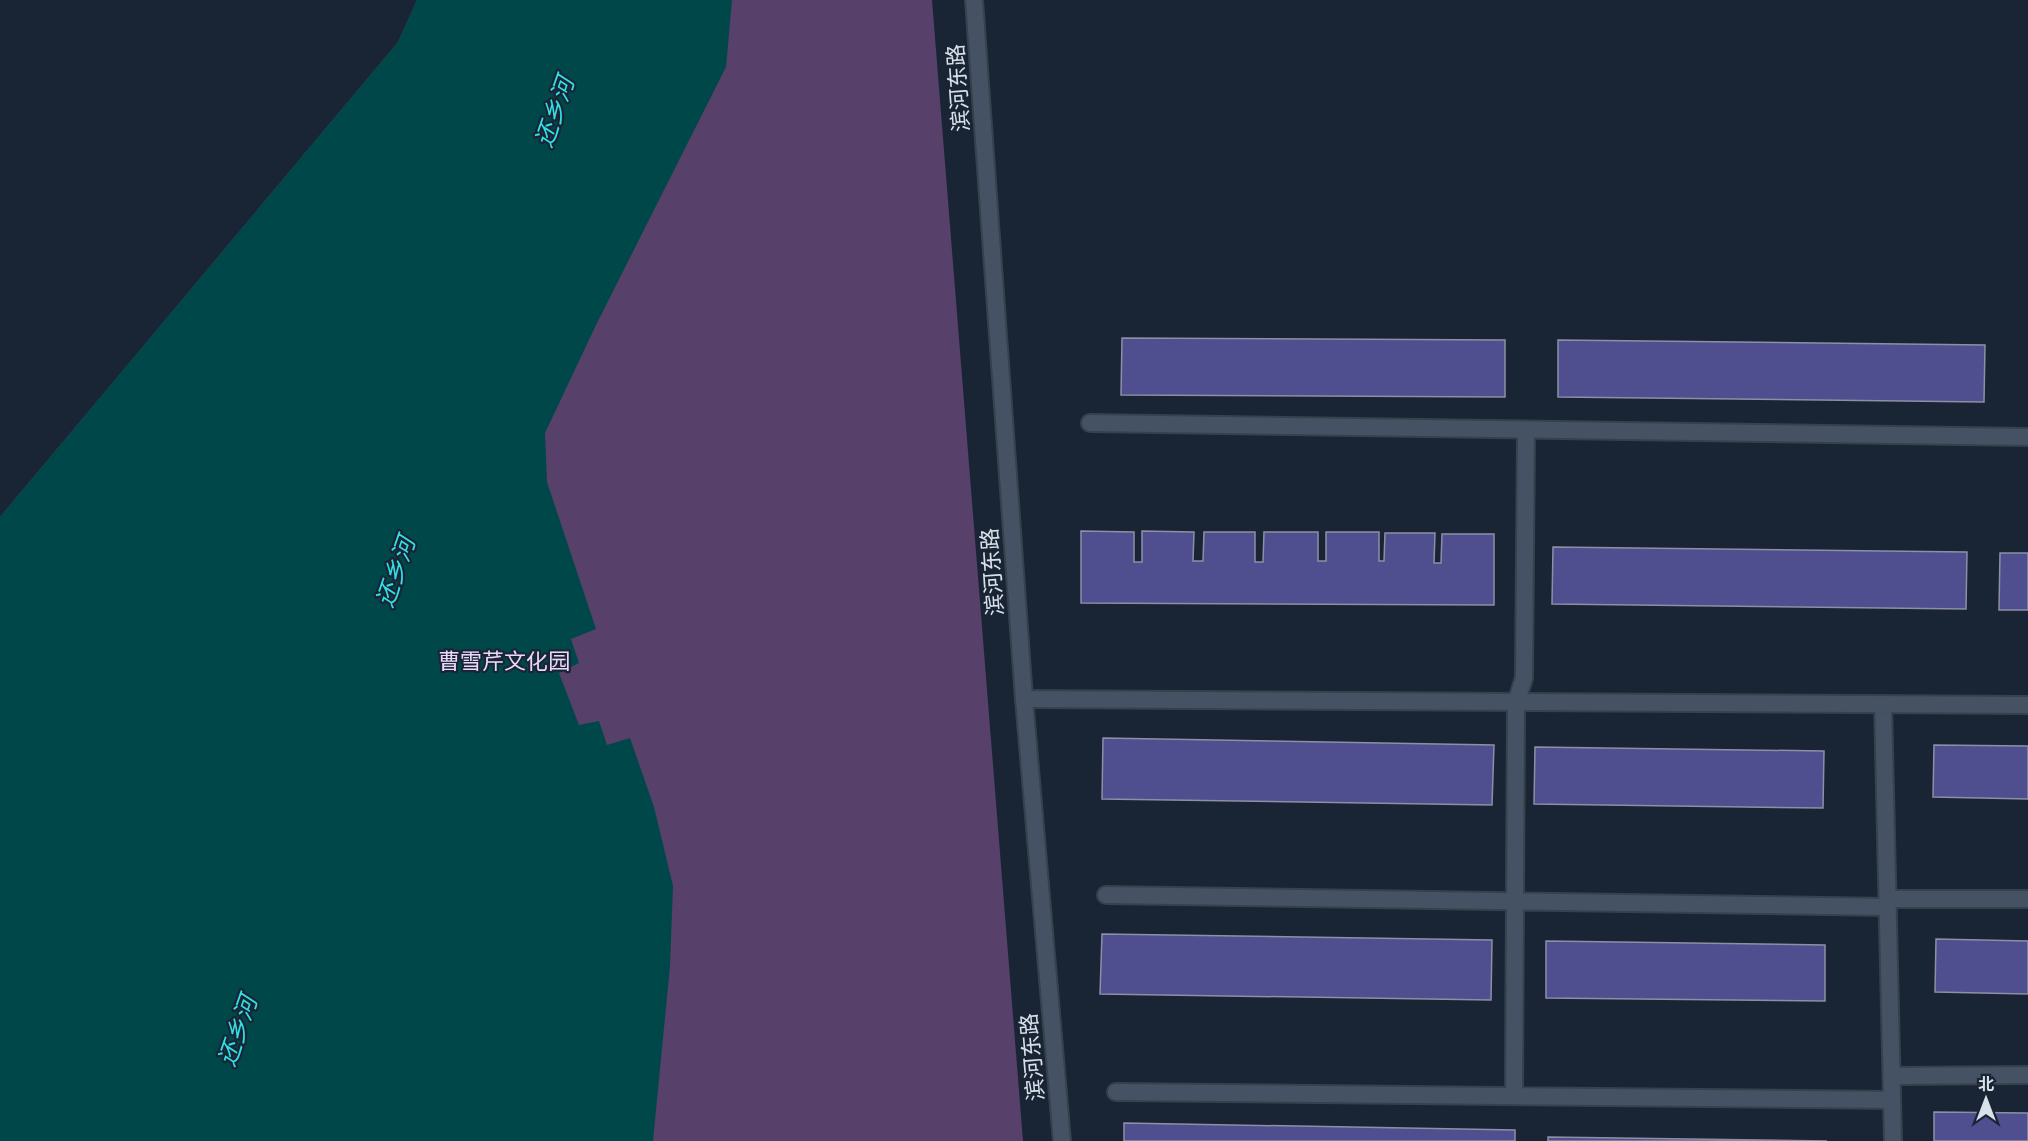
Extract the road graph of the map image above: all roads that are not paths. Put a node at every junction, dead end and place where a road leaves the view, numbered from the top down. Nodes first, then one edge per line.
1 (974, 0) edge
2 (1090, 423) dead end
3 (1526, 431) junction
4 (2028, 437) edge
5 (1024, 699) junction
6 (1516, 703) junction
7 (1883, 704) junction
8 (2028, 705) edge
9 (1106, 896) dead end
10 (2028, 898) edge
11 (1515, 902) junction
12 (1888, 903) junction
13 (2028, 1075) edge
14 (1892, 1076) junction
15 (1116, 1092) dead end
16 (1514, 1095) junction
17 (1892, 1100) junction
18 (1062, 1141) edge
19 (1893, 1141) edge

1 - 5 street, 滨河东路
2 - 3 street
3 - 4 street
3 - 6 street
5 - 6 street
5 - 18 street, 滨河东路
6 - 7 street
6 - 11 street
7 - 8 street
7 - 12 street
9 - 11 street
10 - 12 street
11 - 12 street
11 - 16 street
12 - 14 street
13 - 14 street
14 - 17 street
15 - 16 street
16 - 17 street
17 - 19 street

